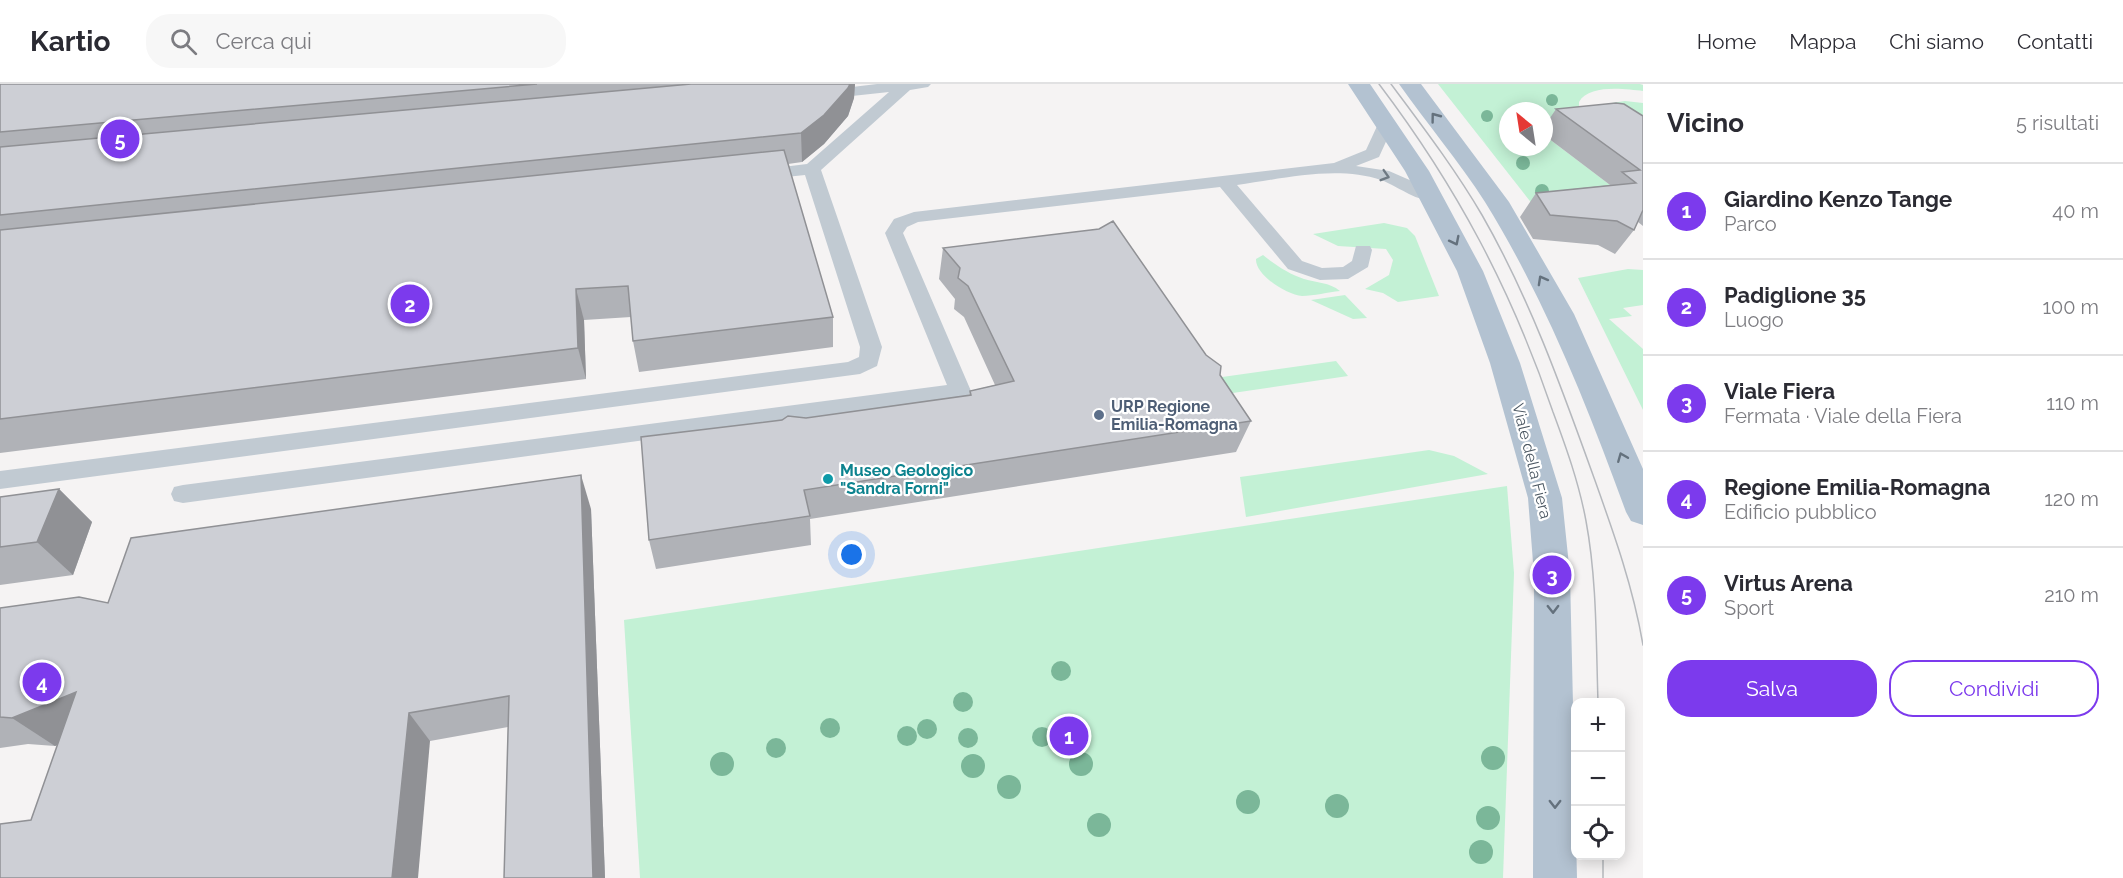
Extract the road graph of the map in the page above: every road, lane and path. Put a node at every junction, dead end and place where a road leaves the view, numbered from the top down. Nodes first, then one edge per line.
1 (1359, 84) edge
2 (1410, 84) edge
3 (914, 85) edge
4 (810, 95) edge
5 (1386, 124) junction
6 (1336, 168) junction
7 (812, 169) junction
8 (741, 177) edge
9 (1224, 182) junction
10 (1431, 196) junction
11 (1363, 250) dead end
12 (0, 480) edge
13 (183, 494) dead end
14 (1643, 512) edge
15 (1555, 878) edge

1 - 5 main road, Viale della Fiera
14 -> 2 main road
3 - 4 lane
3 - 7 lane
5 - 6 lane
5 - 10 main road, Viale della Fiera
6 - 9 lane
6 -> 10 lane
7 - 8 lane
7 - 12 lane
9 - 11 lane
9 - 13 lane
10 -> 15 main road, Viale della Fiera

